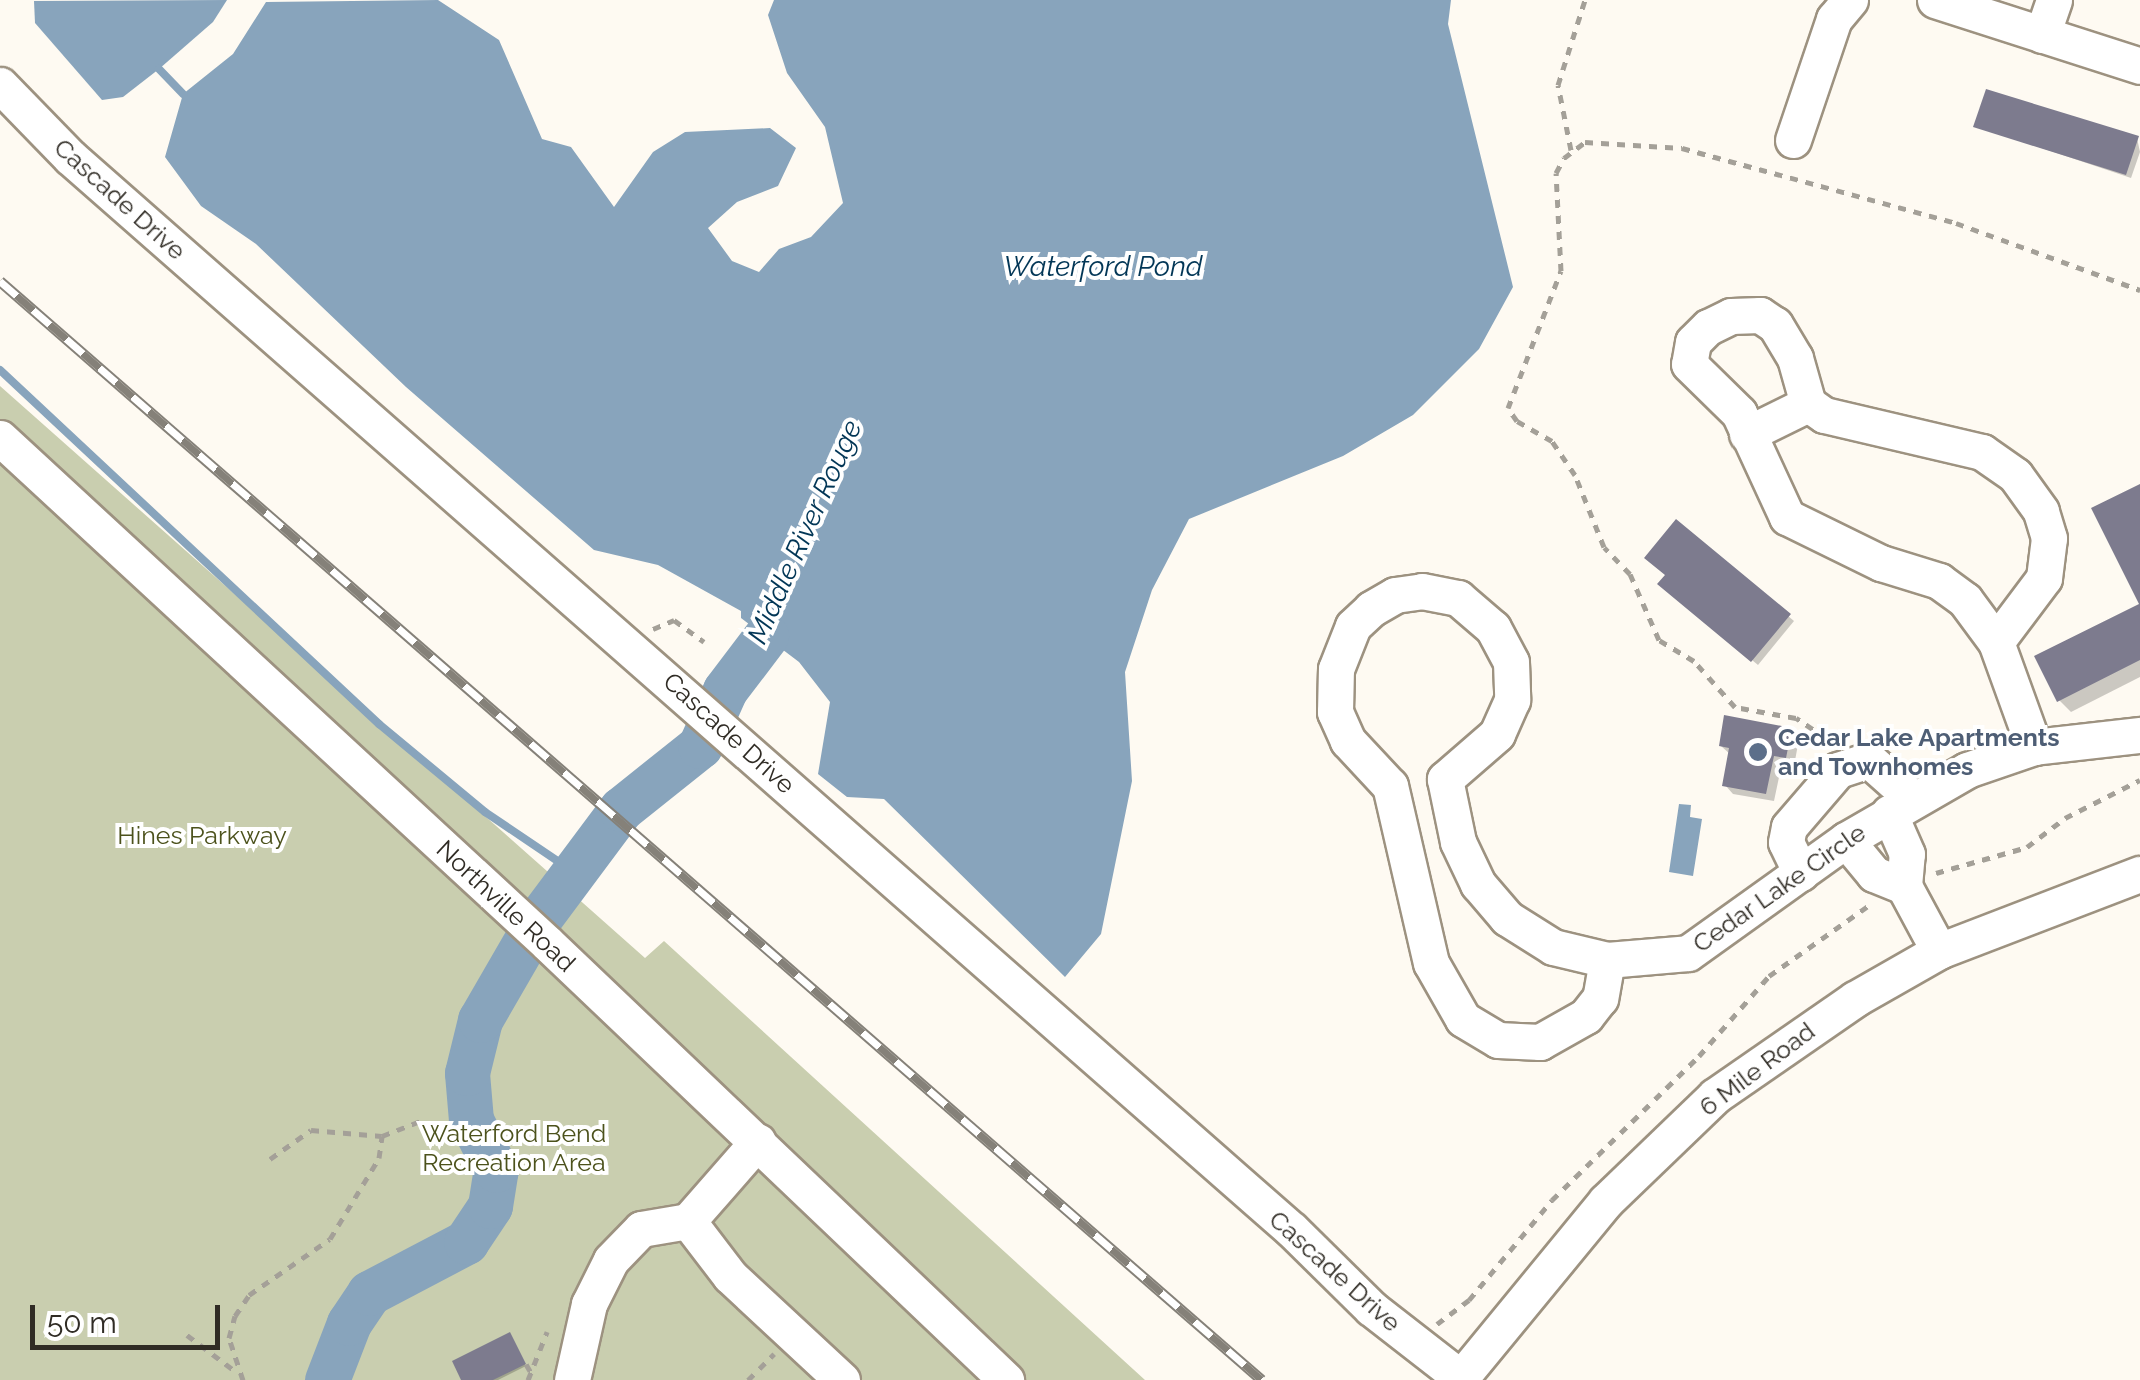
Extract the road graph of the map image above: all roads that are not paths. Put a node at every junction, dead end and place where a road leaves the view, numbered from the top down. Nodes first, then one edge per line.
1 (1935, 0) edge
2 (2054, 0) edge
3 (1835, 6) edge
4 (2042, 35) junction
5 (2140, 66) edge
6 (0, 85) edge
7 (1793, 140) dead end
8 (1808, 404) junction
9 (1747, 434) junction
10 (0, 438) edge
11 (1996, 642) junction
12 (2140, 736) edge
13 (2034, 747) junction
14 (1445, 780) junction
15 (1390, 786) junction
16 (1901, 806) junction
17 (1846, 840) junction
18 (1801, 873) junction
19 (2140, 874) edge
20 (1904, 886) junction
21 (1939, 950) junction
22 (1607, 960) junction
23 (758, 1141) junction
24 (688, 1221) junction
25 (1460, 1379) edge
26 (572, 1380) edge
27 (842, 1380) edge
28 (1006, 1380) edge

1 - 4 street
2 - 4 street
3 - 7 street
4 - 5 street
6 - 25 street, Cascade Drive
8 - 9 street
8 - 9 street
8 - 11 street
9 - 11 street
10 - 23 street, Northville Road
11 - 13 street
12 - 13 street, Cedar Lake Circle
13 - 16 street, Cedar Lake Circle
14 - 15 street
14 - 15 street
14 - 22 street, Cedar Lake Circle
15 - 22 street
16 - 17 street, Cedar Lake Circle
16 - 18 street
16 - 20 street
17 - 18 street, Cedar Lake Circle
17 - 20 street
18 - 22 street, Cedar Lake Circle
19 - 21 street, 6 Mile Road
20 - 21 street
21 - 25 street, 6 Mile Road
23 - 24 street
23 - 28 street, Northville Road
24 - 26 street
24 - 27 street

